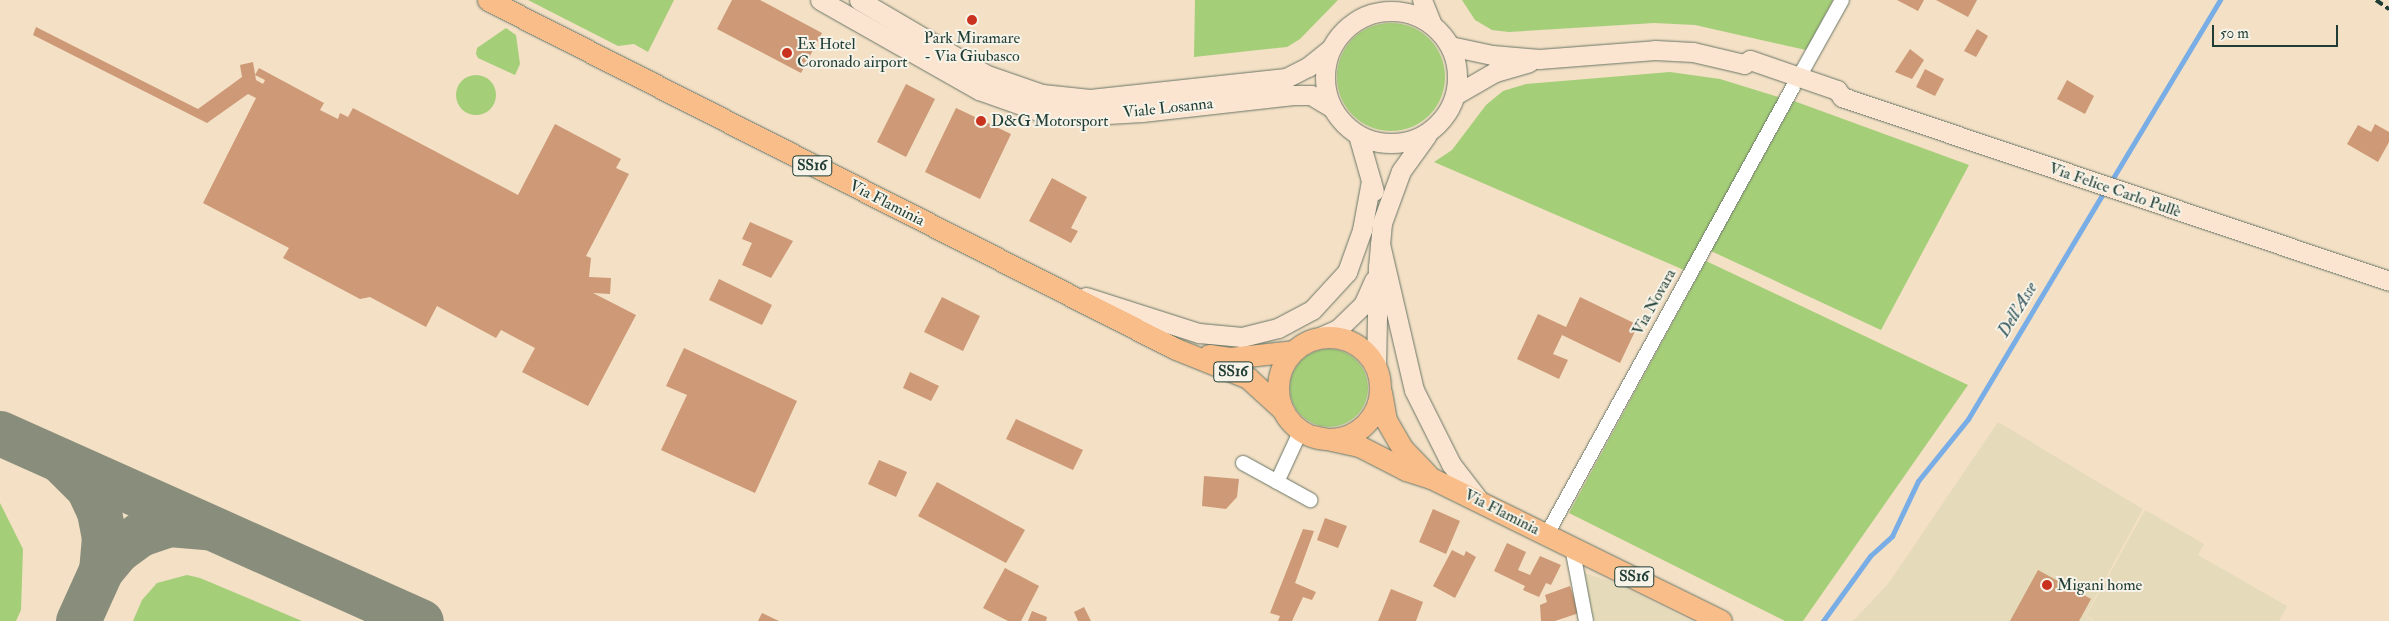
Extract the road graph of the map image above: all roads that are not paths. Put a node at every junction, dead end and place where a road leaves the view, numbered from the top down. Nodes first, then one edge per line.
1 (488, 0) edge
2 (820, 0) edge
3 (859, 0) edge
4 (1374, 0) edge
5 (1422, 0) edge
6 (1842, 0) edge
7 (1358, 19) junction
8 (1432, 25) junction
9 (1450, 46) junction
10 (1330, 49) junction
11 (1539, 59) junction
12 (1796, 82) junction
13 (1455, 95) junction
14 (1331, 107) junction
15 (1435, 127) junction
16 (1358, 135) junction
17 (1371, 181) junction
18 (1382, 223) junction
19 (1380, 244) junction
20 (1378, 267) junction
21 (2389, 281) edge
22 (1060, 290) junction
23 (1320, 337) junction
24 (1176, 349) junction
25 (1293, 351) junction
26 (1378, 375) junction
27 (1282, 409) junction
28 (1307, 433) junction
29 (1243, 463) dead end
30 (1431, 478) junction
31 (1277, 482) junction
32 (1478, 499) junction
33 (1310, 500) dead end
34 (1546, 534) junction
35 (1572, 547) junction
36 (1586, 621) edge
37 (1722, 621) edge

1 - 22 main road, Via Flaminia / SS16
2 - 14 main road, Viale Losanna
3 - 10 main road, Viale Losanna
4 - 7 main road
5 - 8 main road
6 - 12 street, Via Novara
7 - 8 main road
7 - 10 main road
8 - 9 main road
9 - 11 main road, Via Felice Carlo Pullè
9 - 13 main road
10 - 14 main road
11 - 12 main road, Via Felice Carlo Pullè
11 - 13 main road, Via Felice Carlo Pullè
12 - 21 main road, Via Felice Carlo Pullè
12 - 34 street, Via Novara
13 - 15 main road
14 - 16 main road
15 - 16 main road
15 - 18 main road
16 - 17 main road
17 - 18 main road
17 - 22 main road
18 - 19 main road
19 - 20 main road
19 - 32 main road
20 - 23 main road
20 - 26 main road
22 - 24 main road, Via Flaminia / SS16
23 - 25 main road
23 - 26 main road
24 - 25 main road
24 - 27 main road, Via Flaminia / SS16
25 - 27 main road
26 - 28 main road
26 - 30 main road, Via Flaminia
27 - 28 main road
28 - 30 main road, Via Flaminia / SS16
28 - 31 street
29 - 31 street
30 - 32 main road, Via Flaminia / SS16
31 - 33 street
32 - 34 main road, Via Flaminia / SS16
34 - 35 main road, Via Flaminia / SS16
35 - 36 street
35 - 37 main road, Via Flaminia / SS16

